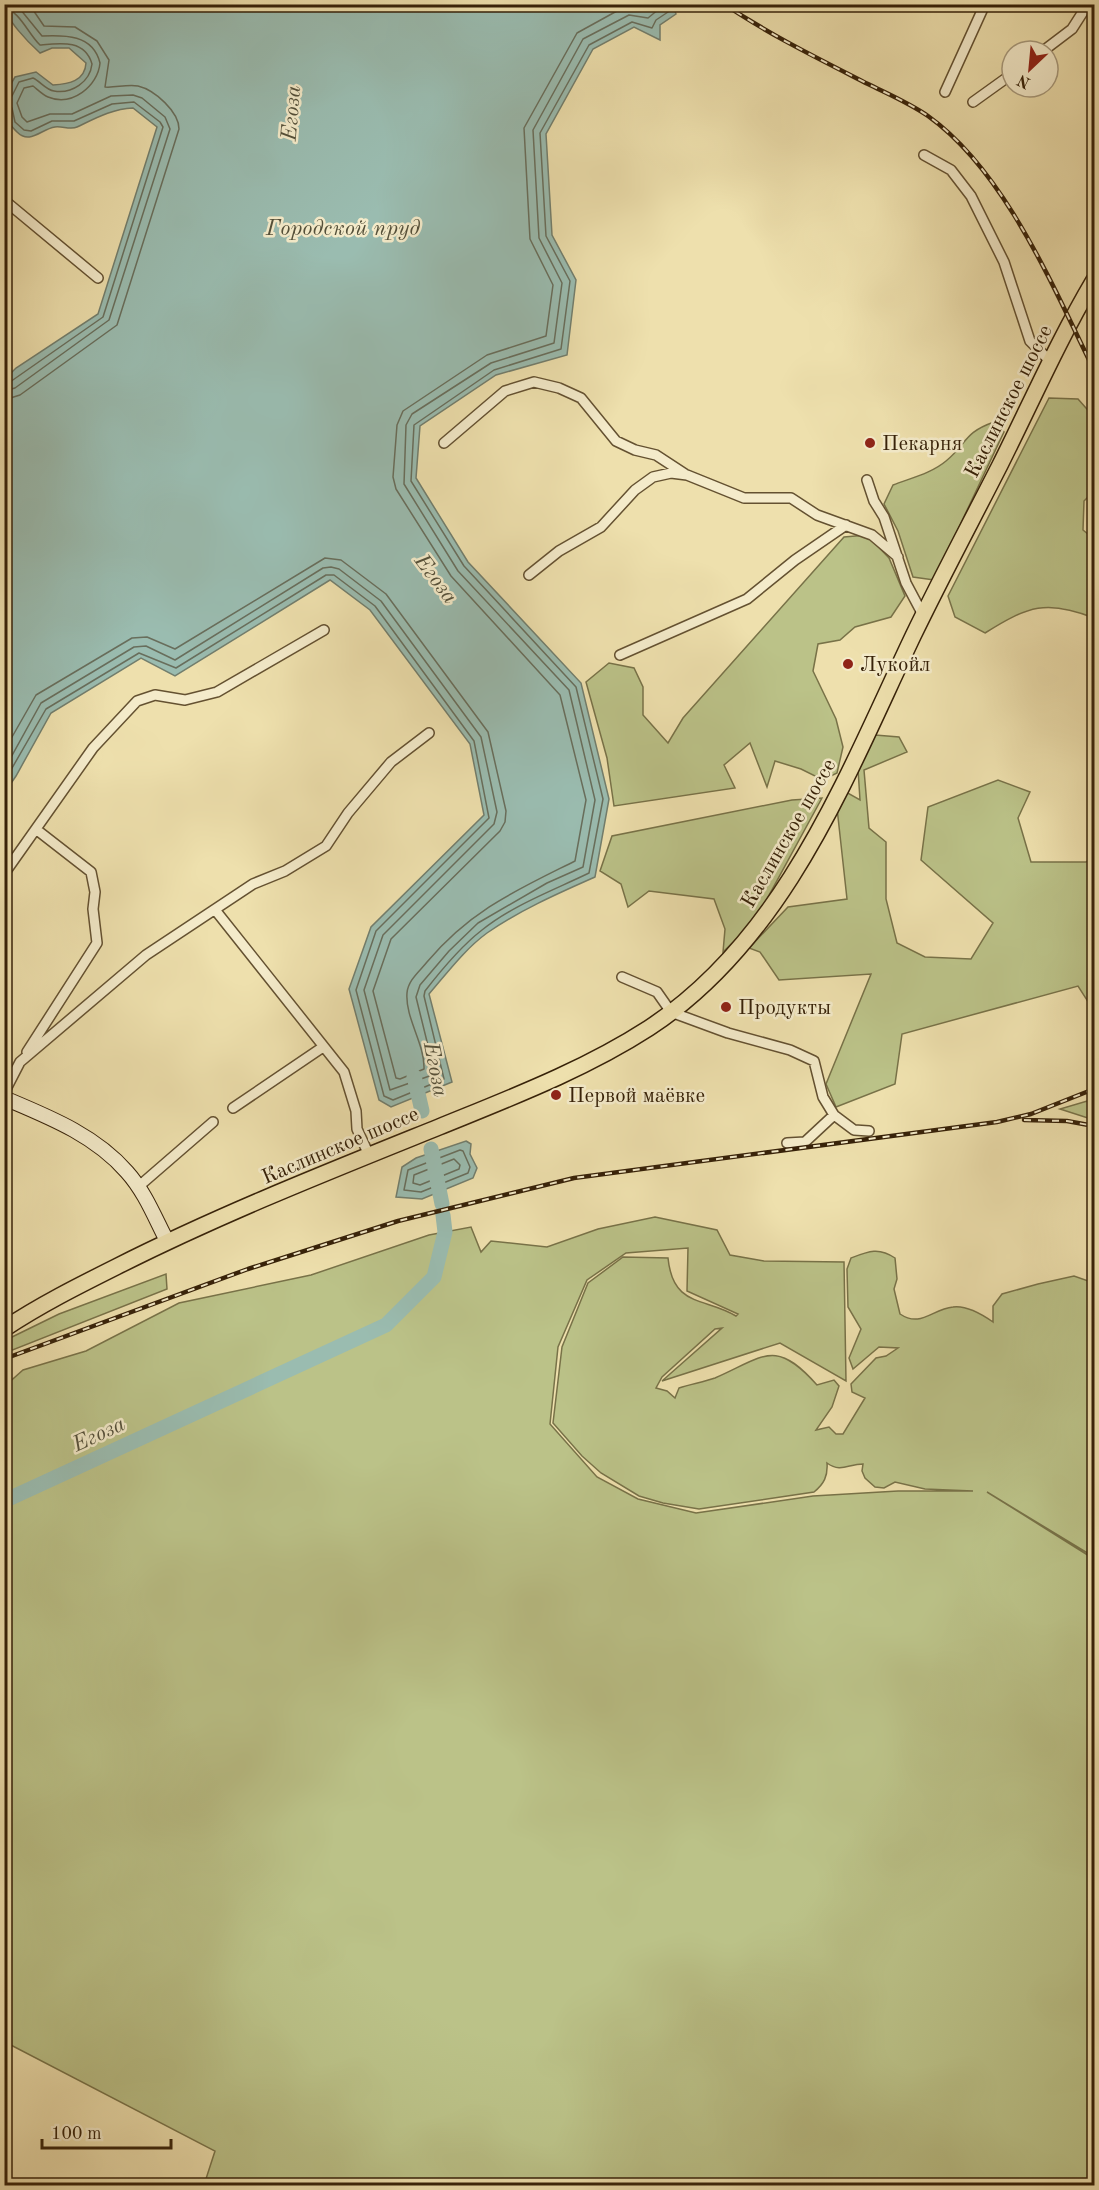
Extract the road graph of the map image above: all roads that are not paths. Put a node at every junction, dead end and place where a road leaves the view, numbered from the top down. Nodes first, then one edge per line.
1 (985, 4) edge
2 (1088, 4) edge
3 (1059, 39) edge
4 (1000, 83) edge
5 (945, 93) dead end
6 (973, 102) dead end
7 (924, 155) dead end
8 (4, 200) edge
9 (98, 278) dead end
10 (1095, 280) edge
11 (1050, 361) junction
12 (444, 443) dead end
13 (687, 475) junction
14 (867, 480) dead end
15 (846, 525) junction
16 (898, 557) junction
17 (529, 575) dead end
18 (923, 615) junction
19 (324, 630) dead end
20 (620, 655) dead end
21 (429, 733) dead end
22 (37, 830) junction
23 (4, 874) edge
24 (216, 911) junction
25 (622, 977) dead end
26 (671, 1012) junction
27 (323, 1047) junction
28 (20, 1062) junction
29 (4, 1093) edge
30 (4, 1098) edge
31 (233, 1108) dead end
32 (834, 1115) junction
33 (213, 1122) dead end
34 (869, 1131) dead end
35 (787, 1143) dead end
36 (369, 1155) junction
37 (138, 1187) junction
38 (167, 1241) junction
39 (4, 1329) edge

1 - 5 street
2 - 3 street
4 - 6 street
7 - 11 street
8 - 9 street
10 - 11 main road, Каслинское шоссе
11 - 18 main road, Каслинское шоссе
12 - 13 street
13 - 15 street
13 - 17 street
14 - 16 street
15 - 16 street
15 - 20 street
16 - 18 street
18 - 26 main road, Каслинское шоссе
19 - 22 street
21 - 24 street
22 - 23 street
22 - 28 street
24 - 27 street
24 - 28 street
25 - 26 street
26 - 32 street
26 - 36 main road, Каслинское шоссе
27 - 31 street
27 - 36 street
28 - 29 street
30 - 37 street
32 - 34 street
32 - 35 street
33 - 37 street
36 - 38 main road, Каслинское шоссе
37 - 38 street
38 - 39 main road, Каслинское шоссе

